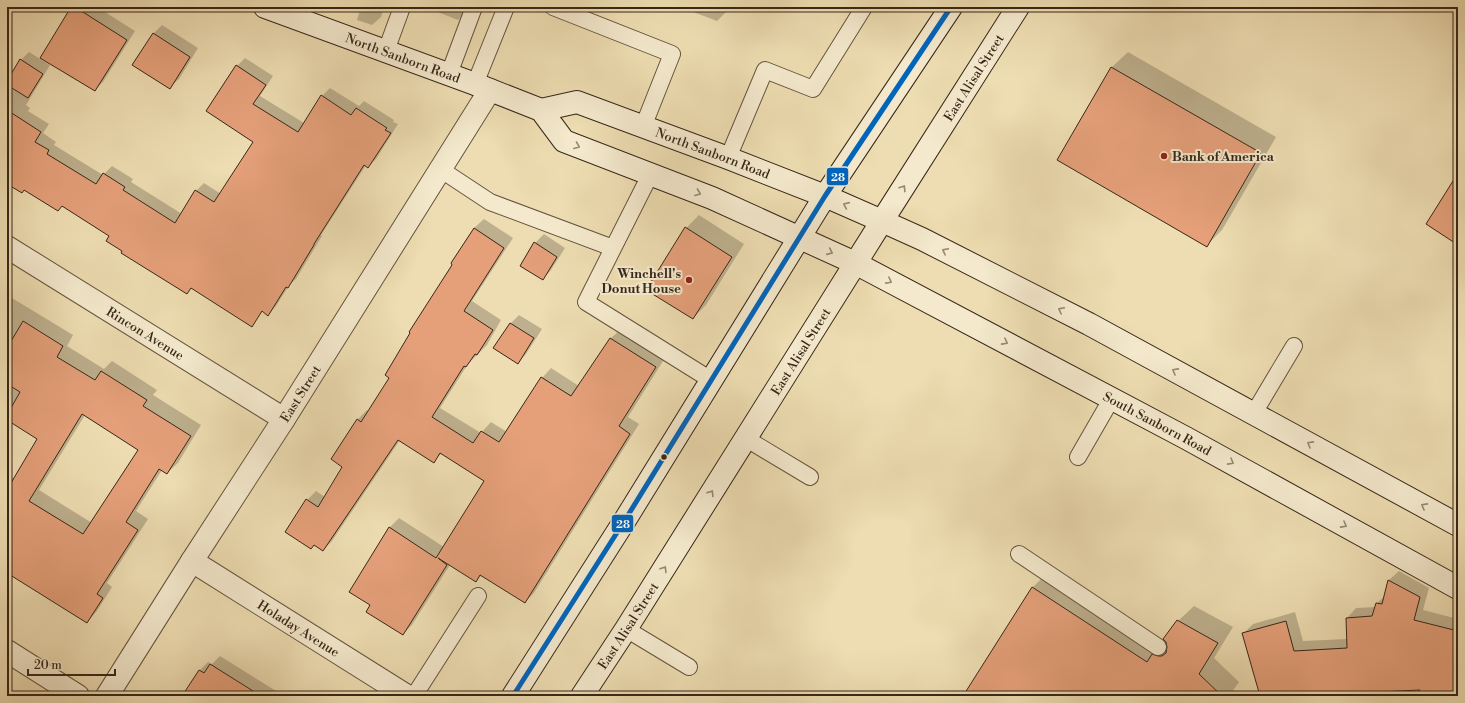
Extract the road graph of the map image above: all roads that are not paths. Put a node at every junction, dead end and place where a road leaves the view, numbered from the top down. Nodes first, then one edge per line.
1 (402, 7) edge
2 (474, 7) edge
3 (506, 7) edge
4 (553, 7) edge
5 (864, 7) edge
6 (951, 7) edge
7 (1018, 7) edge
8 (272, 8) edge
9 (386, 51) junction
10 (449, 74) junction
11 (483, 87) junction
12 (541, 110) junction
13 (643, 127) junction
14 (728, 158) junction
15 (440, 169) junction
16 (650, 175) junction
17 (825, 196) junction
18 (882, 221) junction
19 (798, 238) junction
20 (7, 246) edge
21 (613, 248) junction
22 (855, 263) junction
23 (1294, 346) dead end
24 (711, 380) junction
25 (1112, 398) junction
26 (1254, 414) junction
27 (284, 419) junction
28 (745, 438) junction
29 (1078, 457) dead end
30 (810, 477) dead end
31 (1458, 525) edge
32 (1019, 554) dead end
33 (192, 561) junction
34 (1458, 588) edge
35 (478, 596) dead end
36 (626, 629) junction
37 (1158, 647) dead end
38 (7, 651) edge
39 (689, 667) dead end
40 (78, 696) edge
41 (107, 696) edge
42 (406, 696) edge
43 (414, 696) edge
44 (513, 696) edge
45 (582, 696) edge

1 - 9 lane
2 - 10 lane
3 - 11 lane
4 - 13 lane
5 - 14 lane
6 - 17 main road
18 -> 7 main road, East Alisal Street
8 - 9 main road, North Sanborn Road
9 - 10 main road, North Sanborn Road
10 - 11 main road, North Sanborn Road
11 - 12 main road, North Sanborn Road
11 - 15 main road, East Street
12 - 13 main road, North Sanborn Road
12 -> 16 main road
13 - 14 main road, North Sanborn Road
14 - 17 main road, North Sanborn Road
15 - 21 lane
15 - 27 main road, East Street
16 -> 19 main road
16 - 21 lane
18 -> 17 main road, North Sanborn Road
17 - 19 main road
18 - 22 main road, East Alisal Street
26 -> 18 main road
19 -> 22 main road
19 - 24 main road
20 - 27 main road, Rincon Avenue
21 - 24 lane
22 -> 25 main road, South Sanborn Road
22 - 28 main road, East Alisal Street
23 - 26 lane
24 - 44 main road
25 - 29 lane
25 -> 34 main road, South Sanborn Road
31 -> 26 main road
27 - 33 main road, East Street
28 - 30 lane
36 -> 28 main road, East Alisal Street
32 - 37 lane
33 - 41 main road, East Street
33 - 42 main road, Holaday Avenue
35 - 43 lane
36 - 39 lane
36 - 45 main road, East Alisal Street
38 - 40 main road

